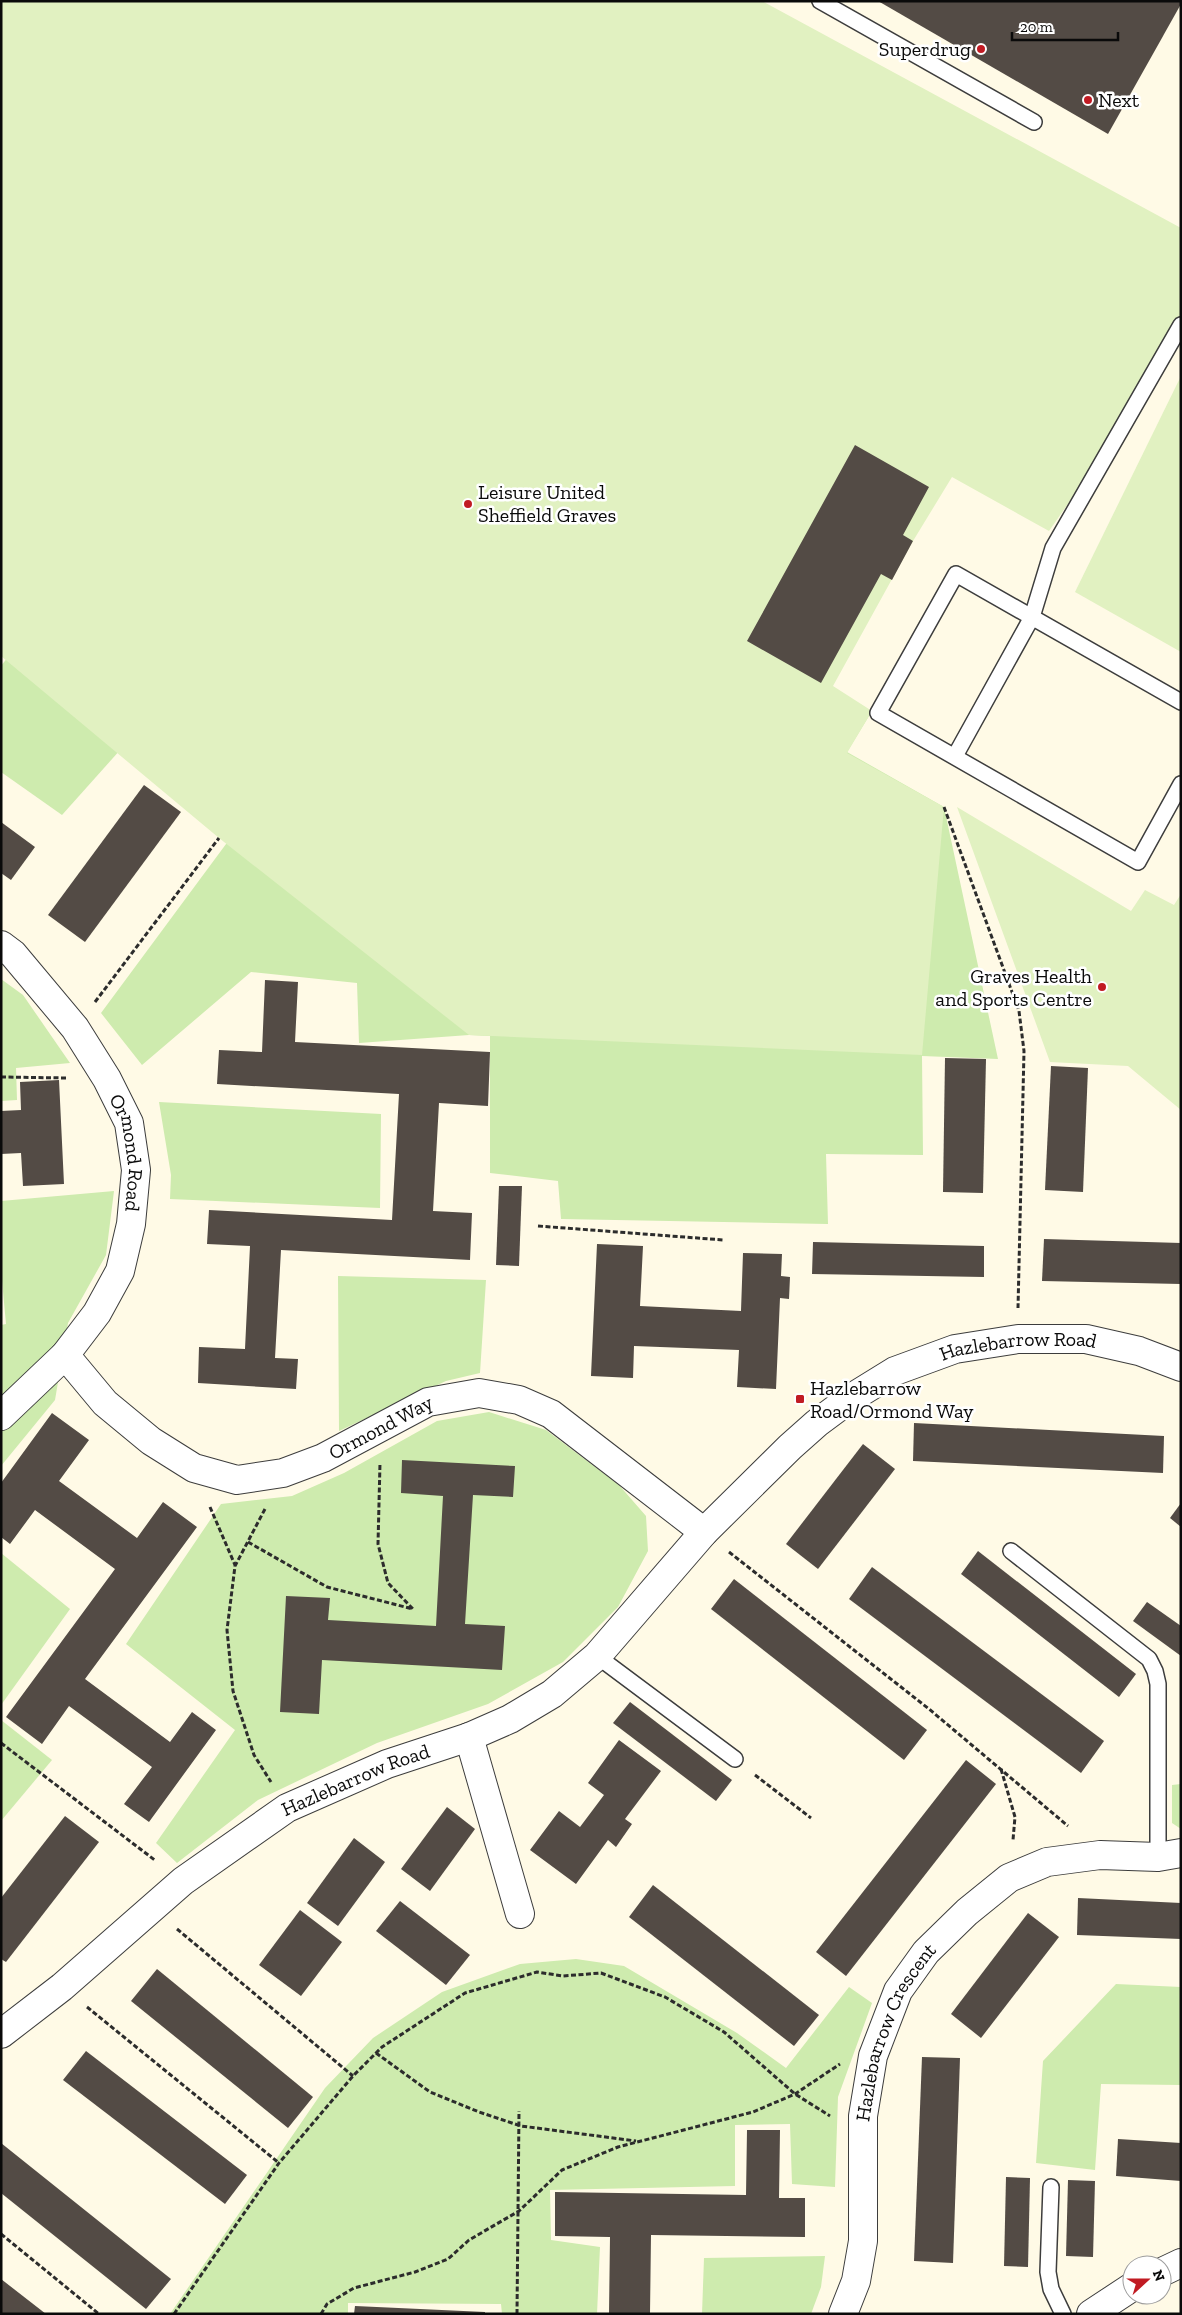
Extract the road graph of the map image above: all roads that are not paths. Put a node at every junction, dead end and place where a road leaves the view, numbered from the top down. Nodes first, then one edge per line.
1 (820, 1) edge
2 (1034, 122) dead end
3 (1181, 325) edge
4 (1032, 617) junction
5 (1181, 702) edge
6 (955, 756) junction
7 (1181, 784) edge
8 (1, 945) edge
9 (65, 1355) junction
10 (1181, 1367) edge
11 (1, 1416) edge
12 (704, 1532) junction
13 (1011, 1550) dead end
14 (597, 1656) junction
15 (469, 1737) junction
16 (735, 1759) road end
17 (1169, 1855) edge
18 (520, 1914) dead end
19 (1, 2034) edge
20 (1051, 2187) dead end
21 (1122, 2294) edge
22 (843, 2314) edge
23 (1063, 2314) edge
24 (1091, 2314) edge

1 - 2 lane
3 - 4 lane
4 - 5 lane
4 - 6 lane
4 - 6 lane
6 - 7 lane
8 - 9 street, Ormond Road
9 - 11 street, Ormond Road
9 - 12 street, Ormond Way
10 - 12 street, Hazlebarrow Road
12 - 14 street, Hazlebarrow Road
13 - 17 lane
14 - 15 street, Hazlebarrow Road
14 - 16 lane
15 - 18 street
15 - 19 street, Hazlebarrow Road
17 - 22 street, Hazlebarrow Crescent
20 - 23 lane
21 - 24 street

